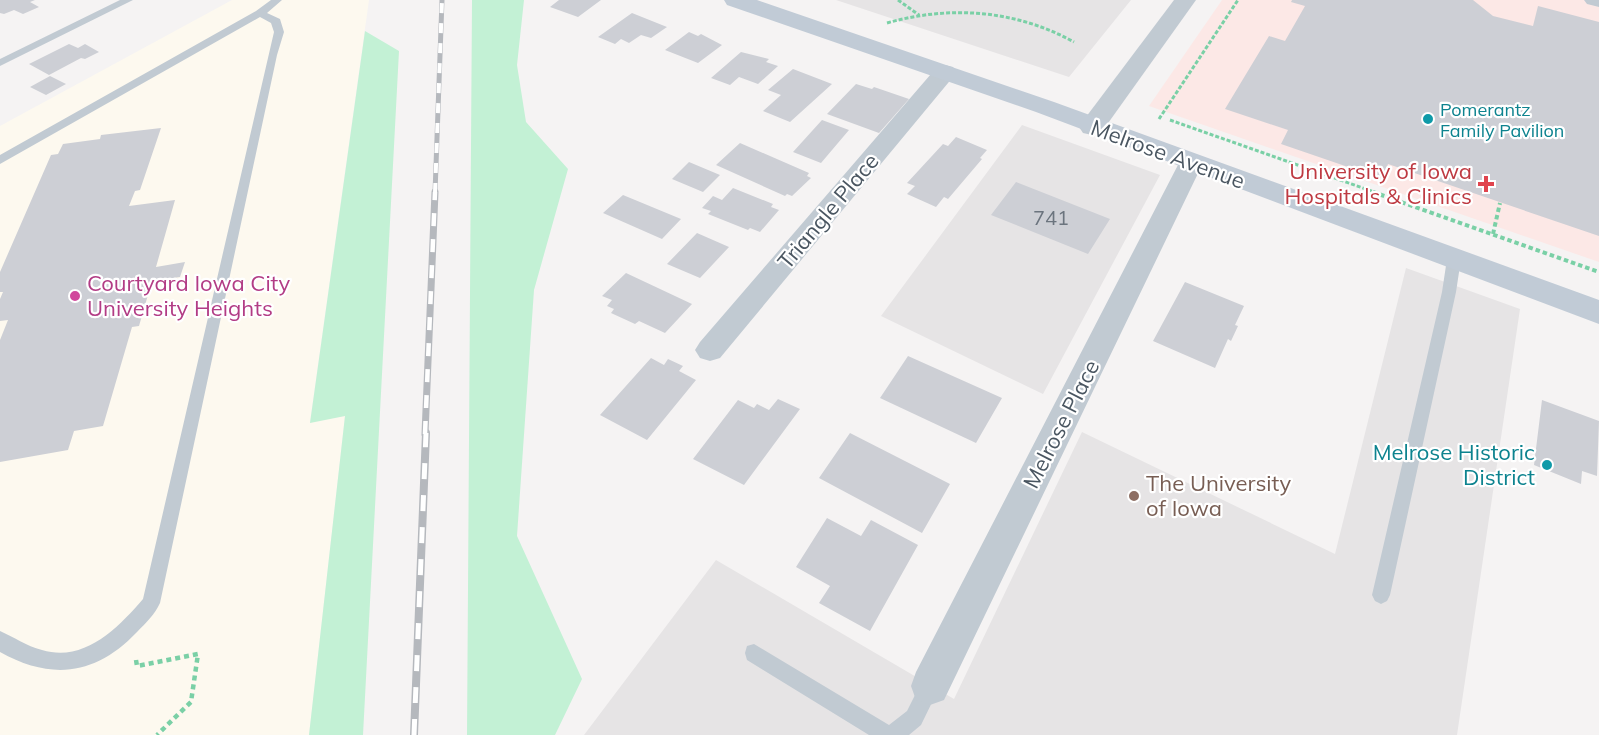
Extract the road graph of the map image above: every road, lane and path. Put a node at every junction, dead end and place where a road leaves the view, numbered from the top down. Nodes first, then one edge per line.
1 (129, 0) edge
2 (277, 0) edge
3 (735, 0) edge
4 (898, 0) edge
5 (1185, 0) edge
6 (1238, 0) edge
7 (1594, 0) edge
8 (1599, 1) edge
9 (260, 13) junction
10 (919, 15) junction
11 (880, 25) dead end
12 (1074, 42) dead end
13 (0, 63) edge
14 (945, 72) junction
15 (1092, 127) junction
16 (0, 160) edge
17 (1191, 163) junction
18 (1500, 203) dead end
19 (1493, 234) junction
20 (1454, 259) junction
21 (1599, 272) edge
22 (1599, 312) edge
23 (710, 351) dead end
24 (1381, 595) dead end
25 (130, 629) junction
26 (0, 640) edge
27 (754, 653) dead end
28 (930, 686) joint
29 (157, 735) edge
30 (887, 735) edge
31 (893, 735) edge

1 - 13 lane
2 - 9 lane
3 - 14 main road, Melrose Avenue
4 - 10 path
5 - 15 street
6 - 19 path
7 - 8 street
9 - 16 lane
9 - 25 lane
10 - 11 path
10 - 12 path
14 - 15 main road, Melrose Avenue
14 - 23 street, Triangle Place
15 - 17 main road, Melrose Avenue
17 - 20 main road, Melrose Avenue
17 - 28 street, Melrose Place
18 - 19 path
19 - 21 path
20 - 22 main road, Melrose Avenue
20 - 24 lane
25 - 26 lane
25 - 29 path
27 - 30 lane
28 - 31 lane

